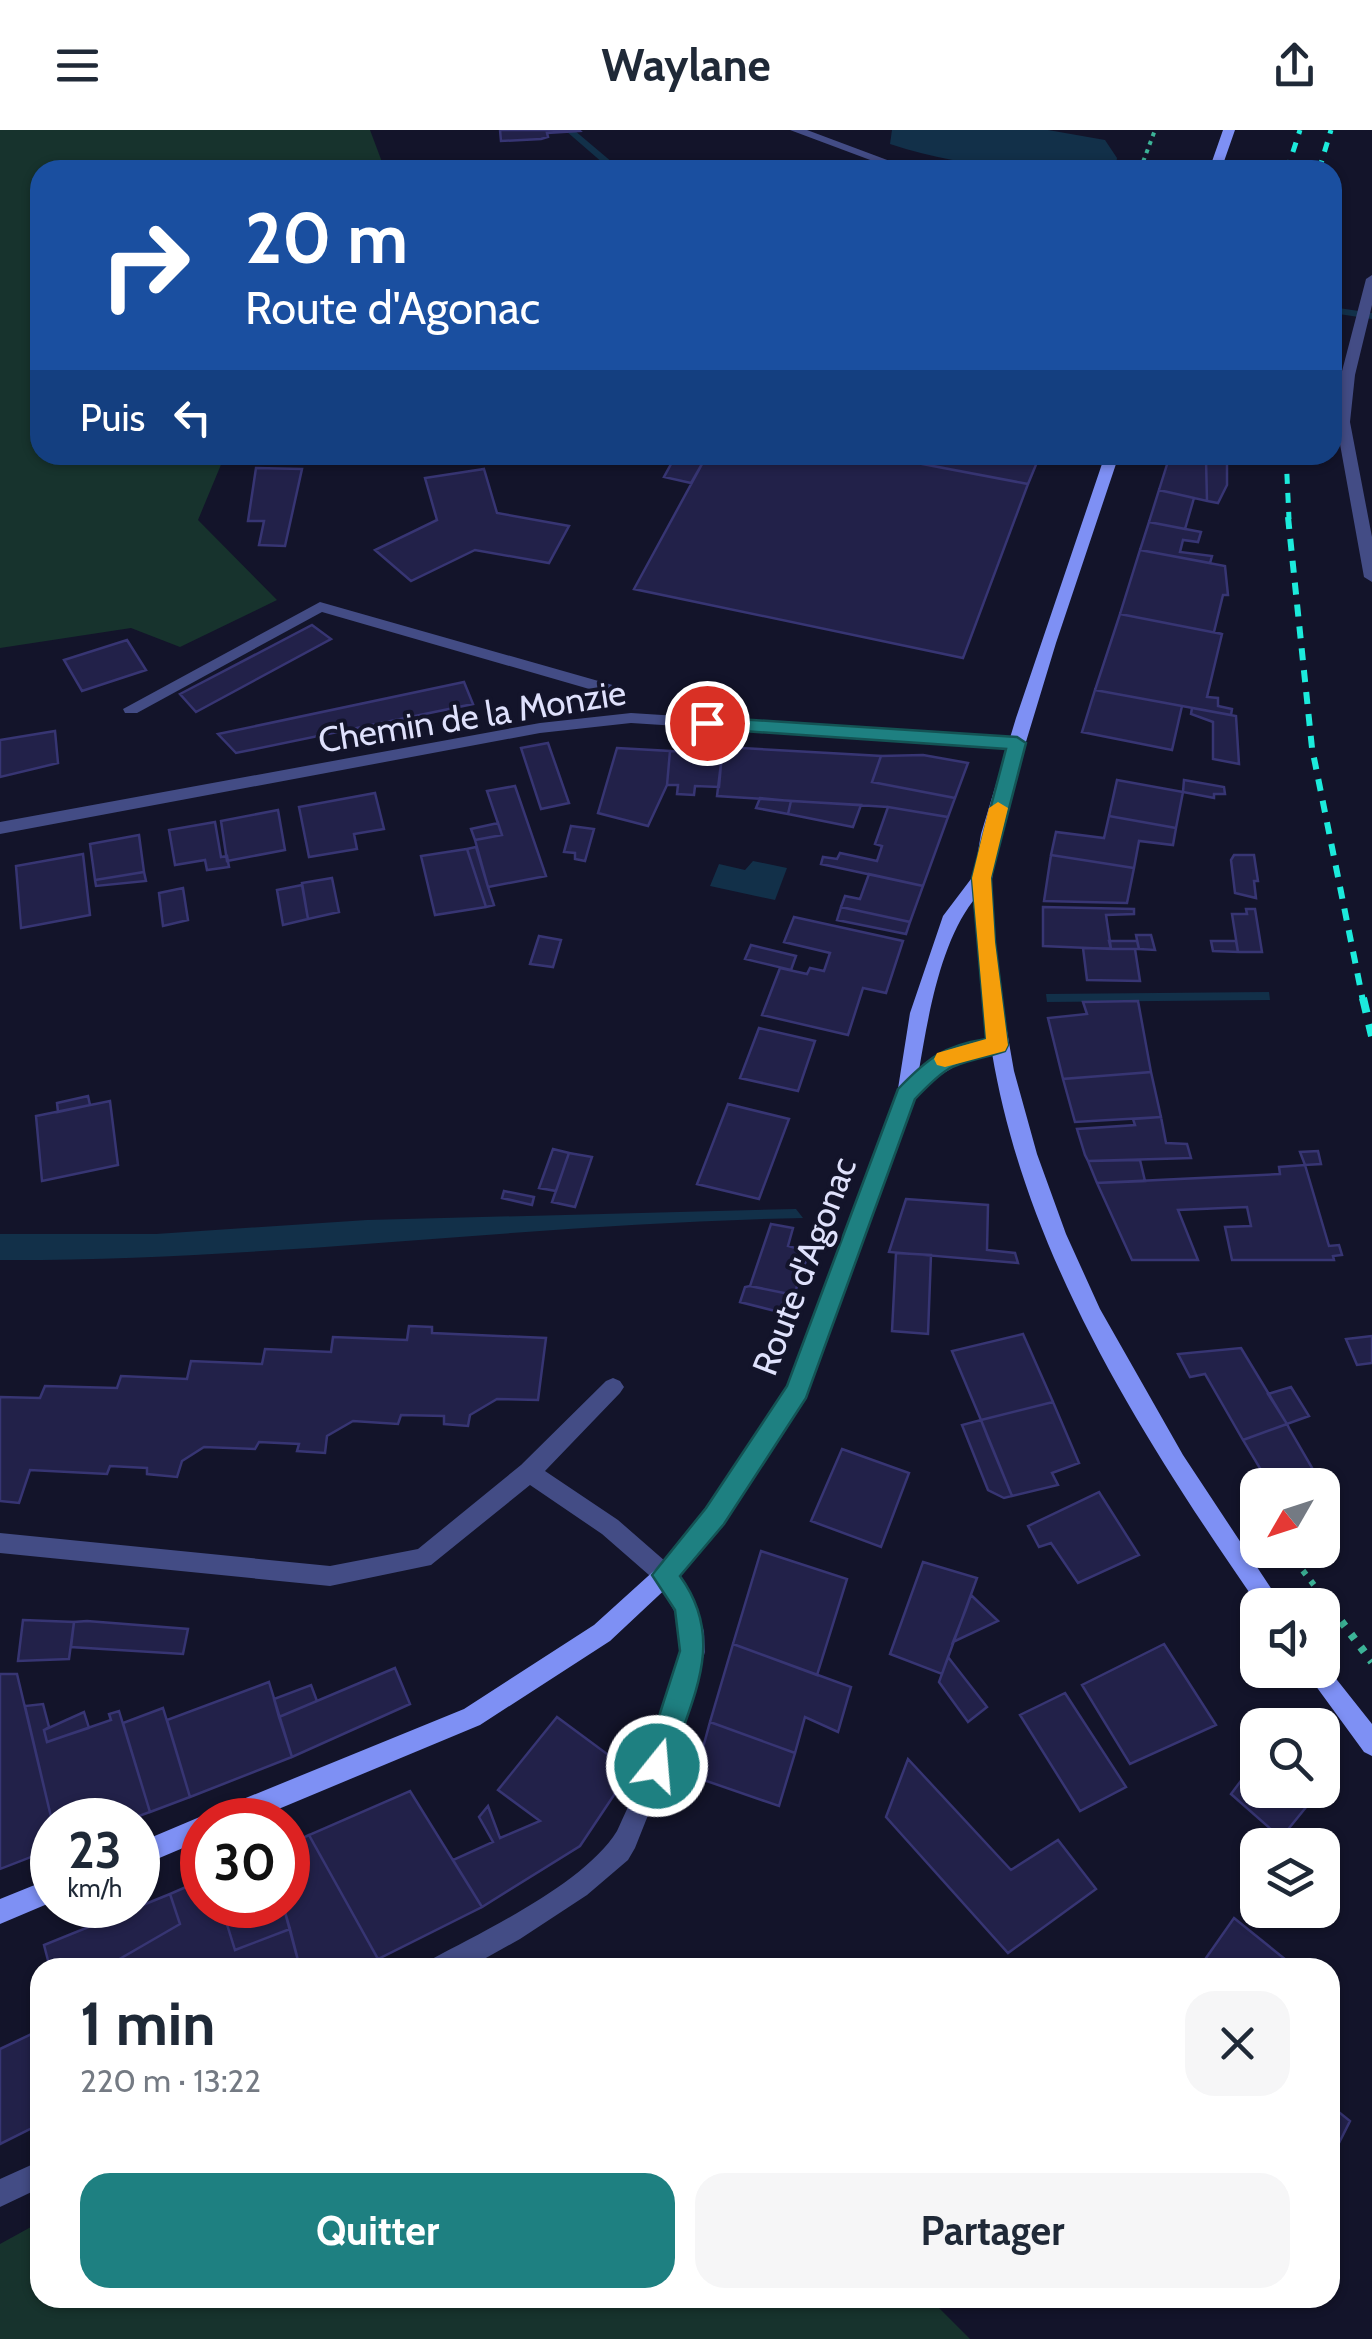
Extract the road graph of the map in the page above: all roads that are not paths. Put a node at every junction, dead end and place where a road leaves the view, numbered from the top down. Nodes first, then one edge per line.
1 (796, 130) edge
2 (1229, 130) edge
3 (880, 160) edge
4 (1219, 160) edge
5 (1372, 279) edge
6 (1109, 465) edge
7 (1372, 576) edge
8 (610, 690) dead end
9 (132, 709) dead end
10 (1017, 743) junction
11 (0, 828) edge
12 (982, 878) junction
13 (998, 1045) junction
14 (906, 1095) junction
15 (614, 1386) dead end
16 (529, 1472) junction
17 (0, 1544) edge
18 (665, 1575) junction
19 (1259, 1588) edge
20 (1331, 1688) edge
21 (1372, 1744) edge
22 (275, 1798) edge
23 (30, 1899) edge
24 (0, 1912) edge
25 (460, 1958) edge
26 (30, 2179) edge
27 (0, 2193) edge

1 - 3 street
2 - 4 main road
5 - 7 street
6 - 10 main road
8 - 9 street
10 - 11 street, Chemin de la Monzie
10 - 12 main road
12 - 13 main road
12 - 14 main road, Route d'Agonac
13 - 14 main road, Route d'Agonac
13 - 19 main road
14 - 18 main road, Route d'Agonac
15 - 16 street
16 - 17 street
16 - 18 street
18 - 22 main road, Route d'Agonac
18 - 25 street
20 - 21 main road
23 - 24 main road
26 - 27 street

